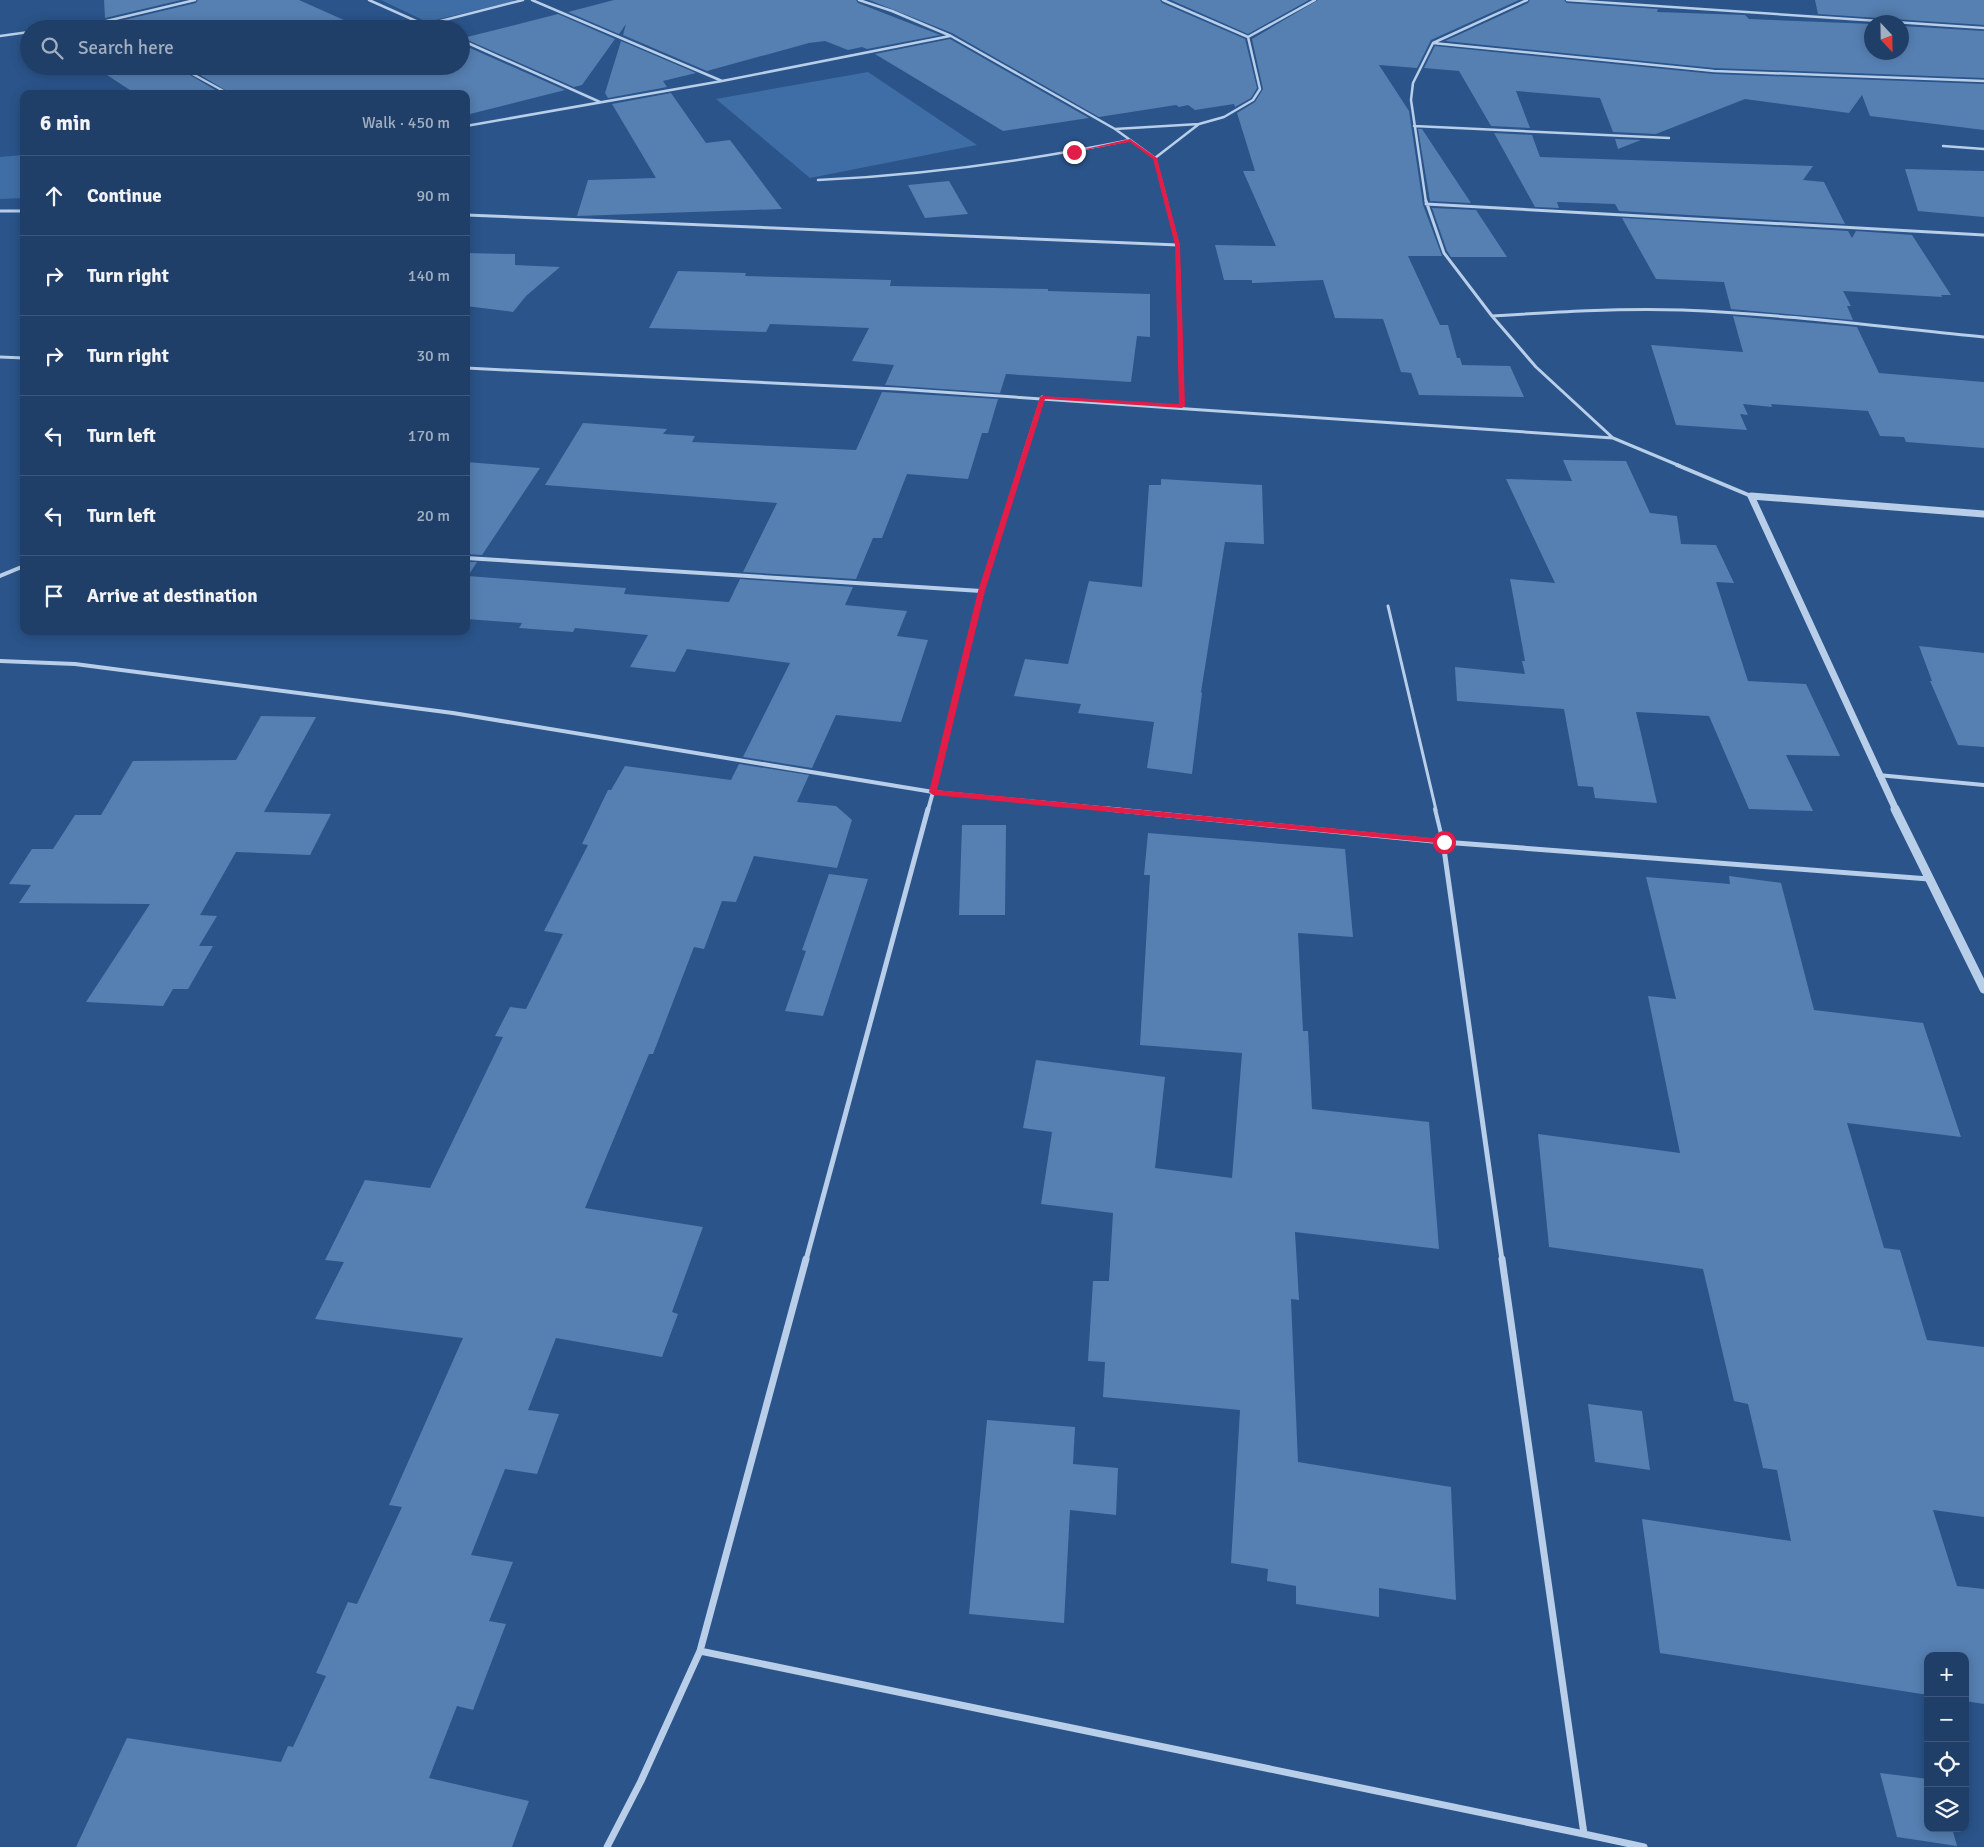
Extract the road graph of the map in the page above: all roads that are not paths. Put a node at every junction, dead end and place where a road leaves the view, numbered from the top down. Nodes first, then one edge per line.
1 (195, 0) edge
2 (369, 0) edge
3 (524, 0) edge
4 (532, 0) edge
5 (859, 0) edge
6 (1163, 0) edge
7 (1316, 0) edge
8 (1527, 0) edge
9 (1567, 0) edge
10 (111, 20) edge
11 (414, 20) edge
12 (445, 20) edge
13 (1984, 28) edge
14 (20, 33) edge
15 (0, 36) edge
16 (951, 36) junction
17 (1248, 37) junction
18 (1433, 43) junction
19 (470, 44) edge
20 (194, 75) edge
21 (722, 81) junction
22 (1984, 81) edge
23 (222, 90) edge
24 (600, 102) junction
25 (1199, 124) junction
26 (470, 125) edge
27 (1414, 126) junction
28 (1115, 129) junction
29 (1668, 138) dead end
30 (1130, 140) junction
31 (1943, 146) dead end
32 (1984, 149) edge
33 (1155, 158) junction
34 (818, 180) dead end
35 (1426, 204) junction
36 (0, 211) edge
37 (20, 211) edge
38 (470, 215) edge
39 (1984, 235) edge
40 (1178, 245) junction
41 (1492, 316) junction
42 (1984, 337) edge
43 (0, 358) edge
44 (20, 358) edge
45 (470, 368) edge
46 (1042, 397) junction
47 (1182, 406) junction
48 (1613, 438) junction
49 (1751, 496) junction
50 (1984, 514) edge
51 (470, 558) edge
52 (20, 568) edge
53 (0, 576) edge
54 (981, 591) junction
55 (1388, 606) dead end
56 (0, 661) edge
57 (1878, 775) junction
58 (1984, 785) edge
59 (933, 792) junction
60 (1444, 842) junction
61 (1931, 879) junction
62 (1984, 989) edge
63 (700, 1650) junction
64 (1584, 1834) junction
65 (607, 1847) edge
66 (1644, 1847) edge

1 - 10 street
2 - 11 street
3 - 12 street
4 - 21 street
5 - 16 street
6 - 17 street
7 - 17 street
8 - 18 street
9 - 13 street
14 - 15 street
16 - 21 street
16 - 28 street
17 - 25 street
18 - 22 street
18 - 27 street
19 - 24 street
20 - 23 street
21 - 24 street
24 - 26 street
25 - 28 street
25 - 33 street
27 - 29 street
27 - 35 street
28 - 30 street
30 - 33 street
30 - 34 street
31 - 32 street
33 - 40 street
35 - 39 street
35 - 41 street
36 - 37 street
38 - 40 street
40 - 47 street
41 - 42 street
41 - 48 street
43 - 44 street
45 - 46 street
46 - 47 street
46 - 54 street
47 - 48 street
48 - 49 street
49 - 50 street
49 - 57 street
51 - 54 street
52 - 53 street
54 - 59 street
55 - 60 lane
56 - 59 street
57 - 58 street
57 - 61 street
59 - 60 street
59 - 63 street
60 - 61 street
60 - 64 street
61 - 62 street
63 - 64 street
63 - 65 street
64 - 66 street

